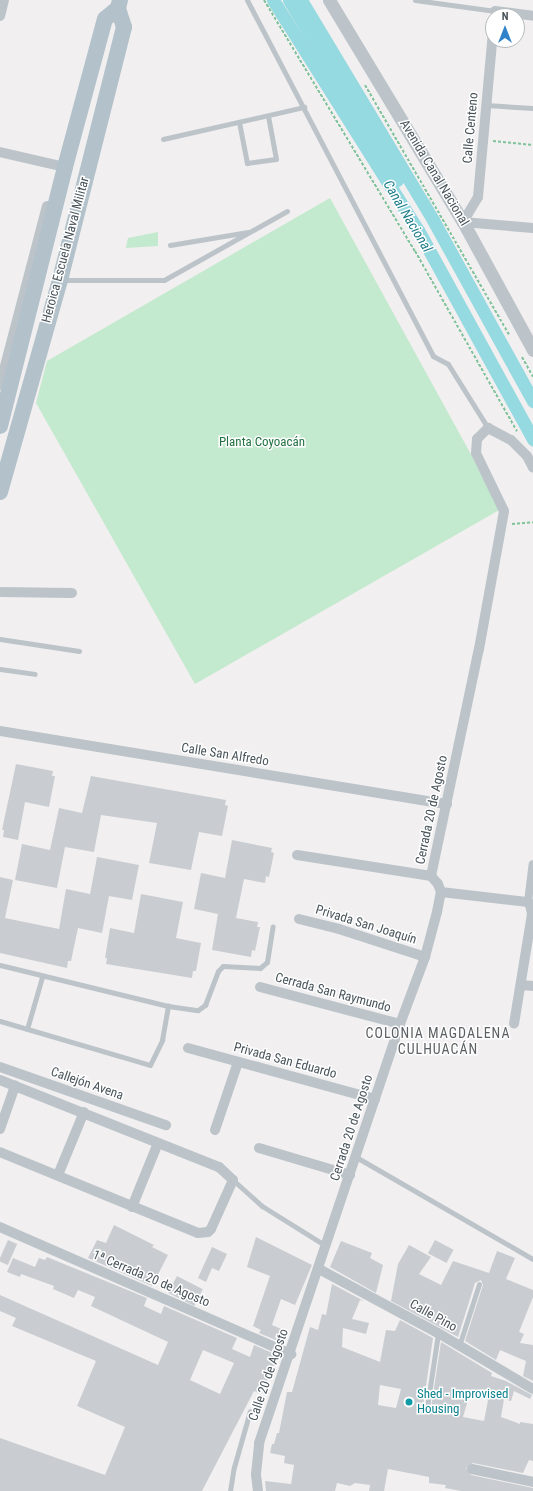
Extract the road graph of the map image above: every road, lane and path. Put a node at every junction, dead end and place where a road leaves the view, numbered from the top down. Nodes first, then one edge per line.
1 (3, 0) edge
2 (247, 0) edge
3 (264, 0) edge
4 (329, 0) edge
5 (415, 0) edge
6 (119, 4) edge
7 (485, 11) edge
8 (0, 16) edge
9 (491, 48) edge
10 (363, 82) dead end
11 (486, 105) junction
12 (304, 107) junction
13 (533, 108) edge
14 (268, 116) junction
15 (239, 122) junction
16 (163, 139) dead end
17 (484, 140) junction
18 (533, 145) edge
19 (0, 152) edge
20 (61, 167) junction
21 (287, 211) dead end
22 (463, 222) junction
23 (533, 228) edge
24 (251, 231) junction
25 (170, 244) dead end
26 (60, 280) junction
27 (509, 335) dead end
28 (527, 352) edge
29 (533, 377) edge
30 (0, 385) edge
31 (0, 426) edge
32 (488, 428) junction
33 (517, 432) dead end
34 (533, 468) edge
35 (0, 492) edge
36 (533, 522) edge
37 (501, 530) junction
38 (0, 592) edge
39 (72, 593) dead end
40 (0, 639) edge
41 (79, 651) dead end
42 (0, 668) edge
43 (35, 674) dead end
44 (0, 731) edge
45 (447, 804) junction
46 (297, 855) dead end
47 (533, 864) edge
48 (431, 876) junction
49 (441, 892) junction
50 (528, 902) junction
51 (299, 919) dead end
52 (273, 926) dead end
53 (425, 957) junction
54 (0, 965) edge
55 (42, 978) junction
56 (521, 985) junction
57 (533, 986) edge
58 (260, 987) dead end
59 (168, 1006) junction
60 (0, 1021) edge
61 (400, 1024) junction
62 (514, 1024) dead end
63 (27, 1029) junction
64 (188, 1048) dead end
65 (238, 1062) junction
66 (0, 1067) edge
67 (0, 1080) edge
68 (15, 1086) junction
69 (375, 1098) junction
70 (84, 1112) junction
71 (166, 1125) dead end
72 (0, 1129) edge
73 (215, 1130) dead end
74 (158, 1143) junction
75 (259, 1148) dead end
76 (0, 1152) edge
77 (356, 1157) junction
78 (58, 1175) junction
79 (350, 1175) junction
80 (233, 1180) junction
81 (132, 1207) junction
82 (0, 1227) edge
83 (326, 1246) junction
84 (533, 1259) edge
85 (318, 1269) junction
86 (479, 1284) dead end
87 (438, 1333) junction
88 (459, 1346) junction
89 (291, 1354) junction
90 (533, 1389) edge
91 (427, 1407) dead end
92 (250, 1411) dead end
93 (472, 1469) dead end
94 (533, 1482) edge
95 (230, 1491) edge
96 (258, 1491) edge
97 (530, 1491) edge

1 - 8 street
2 - 12 lane
3 - 33 path
4 - 22 street, Avenida Canal Nacional
5 - 7 lane
6 - 20 main road, Heroica Escuela Naval Militar
6 - 26 main road, Heroica Escuela Naval Militar
9 - 11 street, Calle Centeno
10 - 27 path
11 - 13 lane
11 - 17 street, Calle Centeno
12 - 14 lane
12 - 32 lane
14 - 15 lane
14 - 15 lane
15 - 16 lane
17 - 18 path
17 - 22 street, Calle Centeno
19 - 20 street
20 - 30 street, Heroica Escuela Naval Militar
20 - 31 main road, Heroica Escuela Naval Militar
21 - 24 lane
22 - 23 street
22 - 28 street, Avenida Canal Nacional
24 - 25 lane
24 - 26 lane
26 - 35 main road, Heroica Escuela Naval Militar
28 - 29 path
32 - 34 street
32 - 37 street, Cerrada 20 de Agosto
36 - 37 path
37 - 45 street, Cerrada 20 de Agosto
38 - 39 street
40 - 41 lane
42 - 43 lane
44 - 45 street, Calle San Alfredo
45 - 48 street, Cerrada 20 de Agosto
46 - 48 street
47 - 50 street
48 - 49 street, Cerrada 20 de Agosto
49 - 50 street
49 - 53 street, Cerrada 20 de Agosto
50 - 56 street
51 - 53 street, Privada San Joaquín
52 - 59 lane
53 - 61 street, Cerrada 20 de Agosto
54 - 55 lane
55 - 59 lane
55 - 63 lane
56 - 57 street
56 - 62 street
58 - 61 street, Cerrada San Raymundo
59 - 63 lane
60 - 63 lane
61 - 69 street, Cerrada 20 de Agosto
64 - 65 street, Privada San Eduardo
65 - 69 street, Privada San Eduardo
65 - 73 street
66 - 71 street, Callejón Avena
67 - 68 street
68 - 70 street
68 - 72 street
69 - 77 street, Cerrada 20 de Agosto
70 - 74 street
70 - 78 street
74 - 80 street
74 - 81 street
75 - 79 street
76 - 78 street
77 - 79 street, Cerrada 20 de Agosto
77 - 84 lane
78 - 81 street
79 - 83 street, Cerrada 20 de Agosto
80 - 81 street
80 - 83 lane
82 - 89 street, 1ª Cerrada 20 de Agosto
83 - 85 street, Cerrada 20 de Agosto
85 - 87 street, Calle Pino
85 - 89 street, Calle 20 de Agosto
86 - 88 lane
87 - 88 street, Calle Pino
87 - 91 lane
88 - 90 street, Calle Pino
89 - 96 street, Calle 20 de Agosto
92 - 95 lane
93 - 94 street
94 - 97 street

